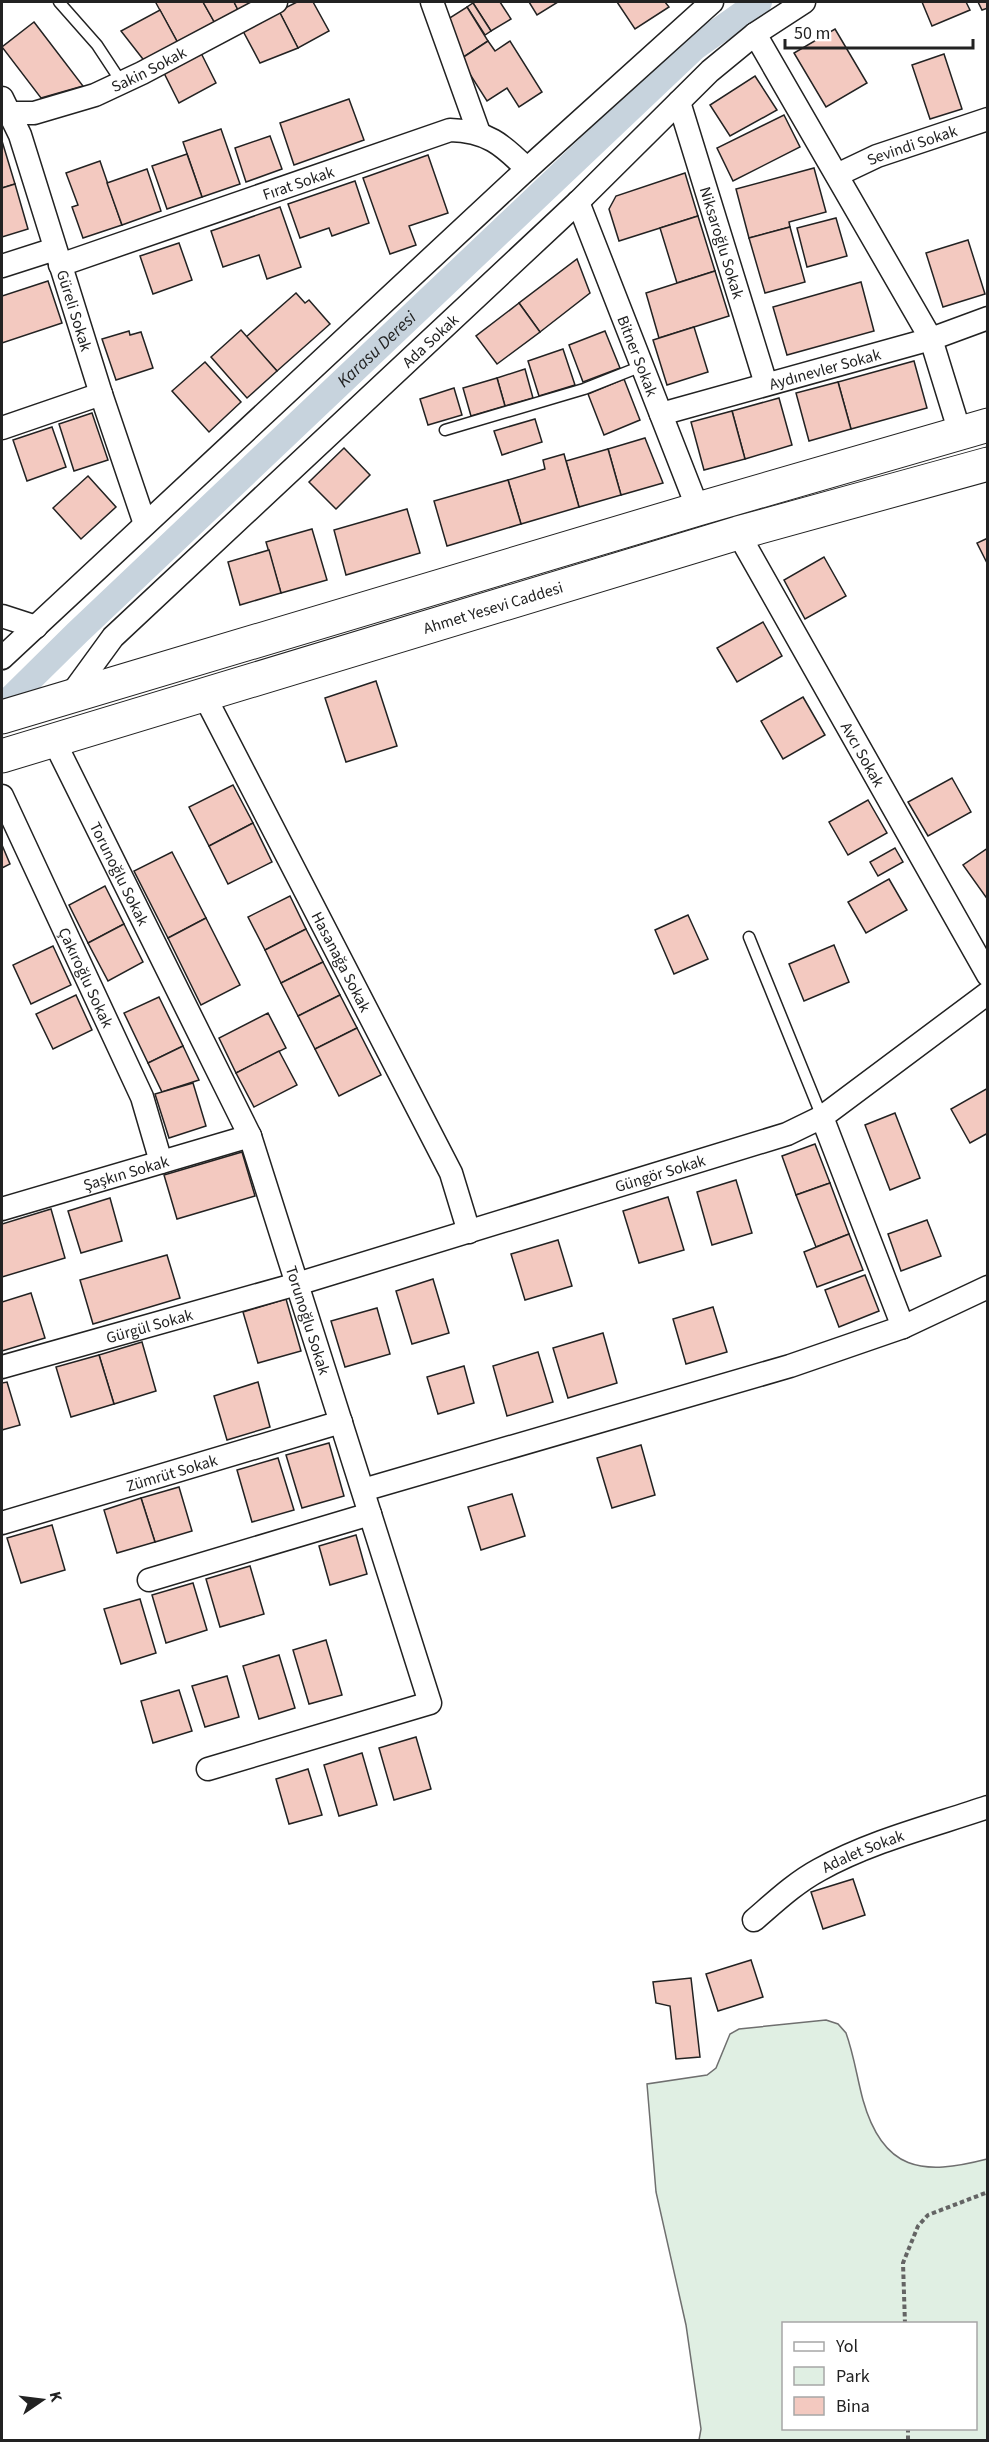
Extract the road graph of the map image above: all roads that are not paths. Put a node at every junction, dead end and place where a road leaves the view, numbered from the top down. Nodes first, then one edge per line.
1 (59, 2) edge
2 (276, 2) edge
3 (712, 2) edge
4 (804, 2) edge
5 (437, 4) edge
6 (755, 34) junction
7 (122, 83) junction
8 (679, 102) junction
9 (6, 106) edge
10 (987, 119) edge
11 (479, 133) junction
12 (527, 169) junction
13 (837, 175) junction
14 (578, 202) junction
15 (58, 257) junction
16 (2, 266) edge
17 (987, 318) edge
18 (931, 339) junction
19 (642, 366) junction
20 (766, 384) junction
21 (101, 394) junction
22 (661, 414) junction
23 (2, 428) edge
24 (974, 429) edge
25 (445, 430) dead end
26 (987, 464) edge
27 (698, 509) junction
28 (145, 524) junction
29 (738, 533) junction
30 (2, 616) edge
31 (36, 627) junction
32 (2, 658) edge
33 (204, 695) junction
34 (70, 696) junction
35 (2, 717) edge
36 (54, 741) junction
37 (2, 756) edge
38 (2, 796) edge
39 (749, 937) dead end
40 (986, 968) edge
41 (987, 993) edge
42 (822, 1118) junction
43 (250, 1136) junction
44 (161, 1162) junction
45 (2, 1209) edge
46 (469, 1232) junction
47 (297, 1284) junction
48 (987, 1287) edge
49 (903, 1327) junction
50 (2, 1367) edge
51 (341, 1422) junction
52 (363, 1490) junction
53 (370, 1514) junction
54 (2, 1523) edge
55 (150, 1580) dead end
56 (208, 1769) dead end
57 (987, 1807) edge
58 (754, 1920) dead end

1 - 7 lane
2 - 7 street, Sakin Sokak
3 - 12 street
4 - 6 street, Ada Sokak
5 - 11 street
6 - 8 street, Ada Sokak
6 - 13 street
7 - 9 street, Sakin Sokak
8 - 14 street, Ada Sokak
8 - 20 street, Niksaroğlu Sokak
9 - 15 street, Güreli Sokak
10 - 13 street, Sevindi Sokak
11 - 12 street, Fırat Sokak
11 - 15 street, Fırat Sokak
12 - 28 street
13 - 18 street
14 - 19 street, Bitner Sokak
14 - 34 street, Ada Sokak
15 - 16 street, Fırat Sokak
15 - 21 street, Güreli Sokak
17 - 18 street, Aydınevler Sokak
18 - 20 street, Aydınevler Sokak
18 - 24 street
19 - 22 street, Bitner Sokak
19 - 25 lane
20 - 22 street, Aydınevler Sokak
21 - 23 street
21 - 28 street, Güreli Sokak
22 - 27 street, Bitner Sokak
24 - 27 highway
26 - 29 highway, Ahmet Yesevi Caddesi
27 - 34 highway
28 - 31 street
29 - 33 highway, Ahmet Yesevi Caddesi
29 - 40 street, Avcı Sokak
30 - 31 street
31 - 32 street
33 - 36 highway, Ahmet Yesevi Caddesi
33 - 46 street, Hasanağa Sokak
34 - 35 highway
36 - 37 highway, Ahmet Yesevi Caddesi
36 - 43 street, Torunoğlu Sokak
38 - 44 street, Çakıroğlu Sokak
39 - 42 lane
41 - 42 street, Güngör Sokak
42 - 46 street, Güngör Sokak
42 - 49 street
43 - 44 street, Şaşkın Sokak
43 - 47 street, Torunoğlu Sokak
44 - 45 street, Şaşkın Sokak
46 - 47 street, Güngör Sokak
47 - 50 street, Gürgül Sokak
47 - 51 street, Torunoğlu Sokak
48 - 49 street
49 - 52 street
51 - 52 street, Torunoğlu Sokak
51 - 54 street, Zümrüt Sokak
52 - 53 street, Torunoğlu Sokak
53 - 55 street
53 - 56 street, Torunoğlu Sokak
57 - 58 street, Adalet Sokak

